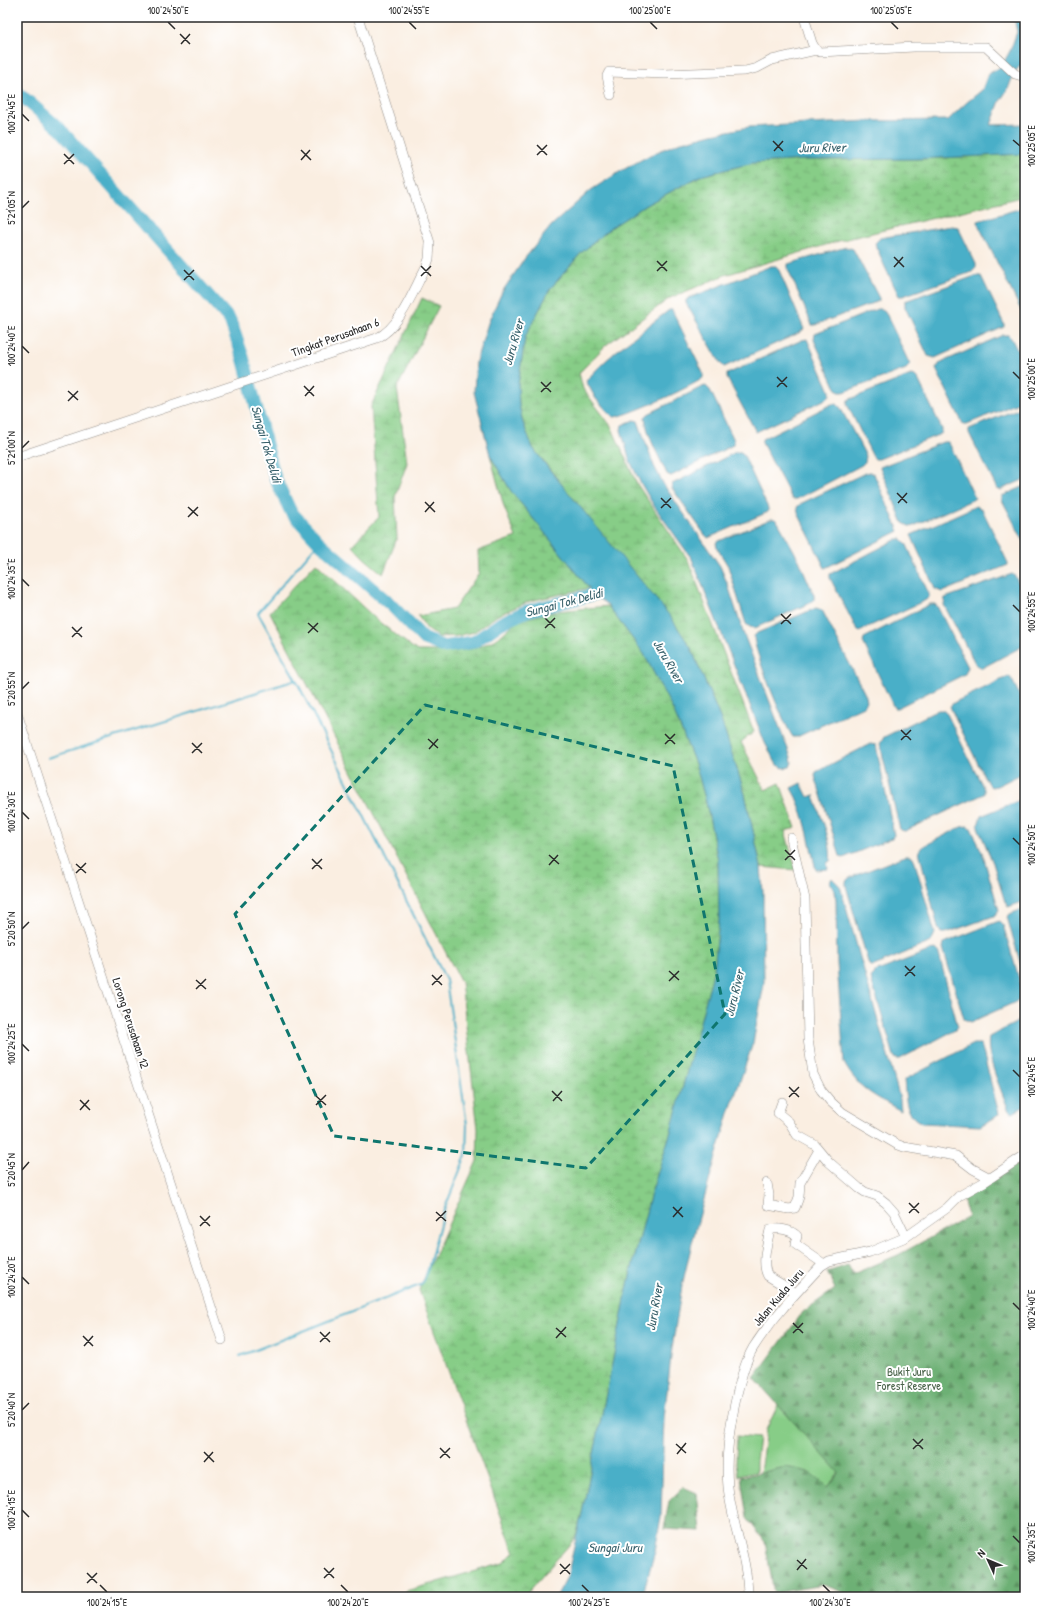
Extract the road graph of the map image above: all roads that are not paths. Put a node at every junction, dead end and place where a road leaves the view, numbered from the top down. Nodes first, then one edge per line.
1 (358, 17) edge
2 (804, 17) edge
3 (816, 50) junction
4 (1025, 77) edge
5 (611, 95) dead end
6 (17, 457) edge
7 (17, 713) edge
8 (791, 838) dead end
9 (782, 1102) dead end
10 (819, 1150) junction
11 (1025, 1155) edge
12 (990, 1178) junction
13 (767, 1183) dead end
14 (906, 1237) junction
15 (824, 1264) junction
16 (796, 1293) junction
17 (222, 1340) dead end
18 (748, 1597) edge

1 - 6 street, Tingkat Perusahaan 6
2 - 3 street
3 - 4 street
3 - 5 street
7 - 17 street, Lorong Perusahaan 12
8 - 12 street
9 - 10 street
10 - 13 street
10 - 14 street
11 - 12 street, Jalan Kuala Juru
12 - 14 street, Jalan Kuala Juru
14 - 15 street, Jalan Kuala Juru
15 - 16 street, Jalan Kuala Juru
15 - 16 street
16 - 18 street, Jalan Kuala Juru

